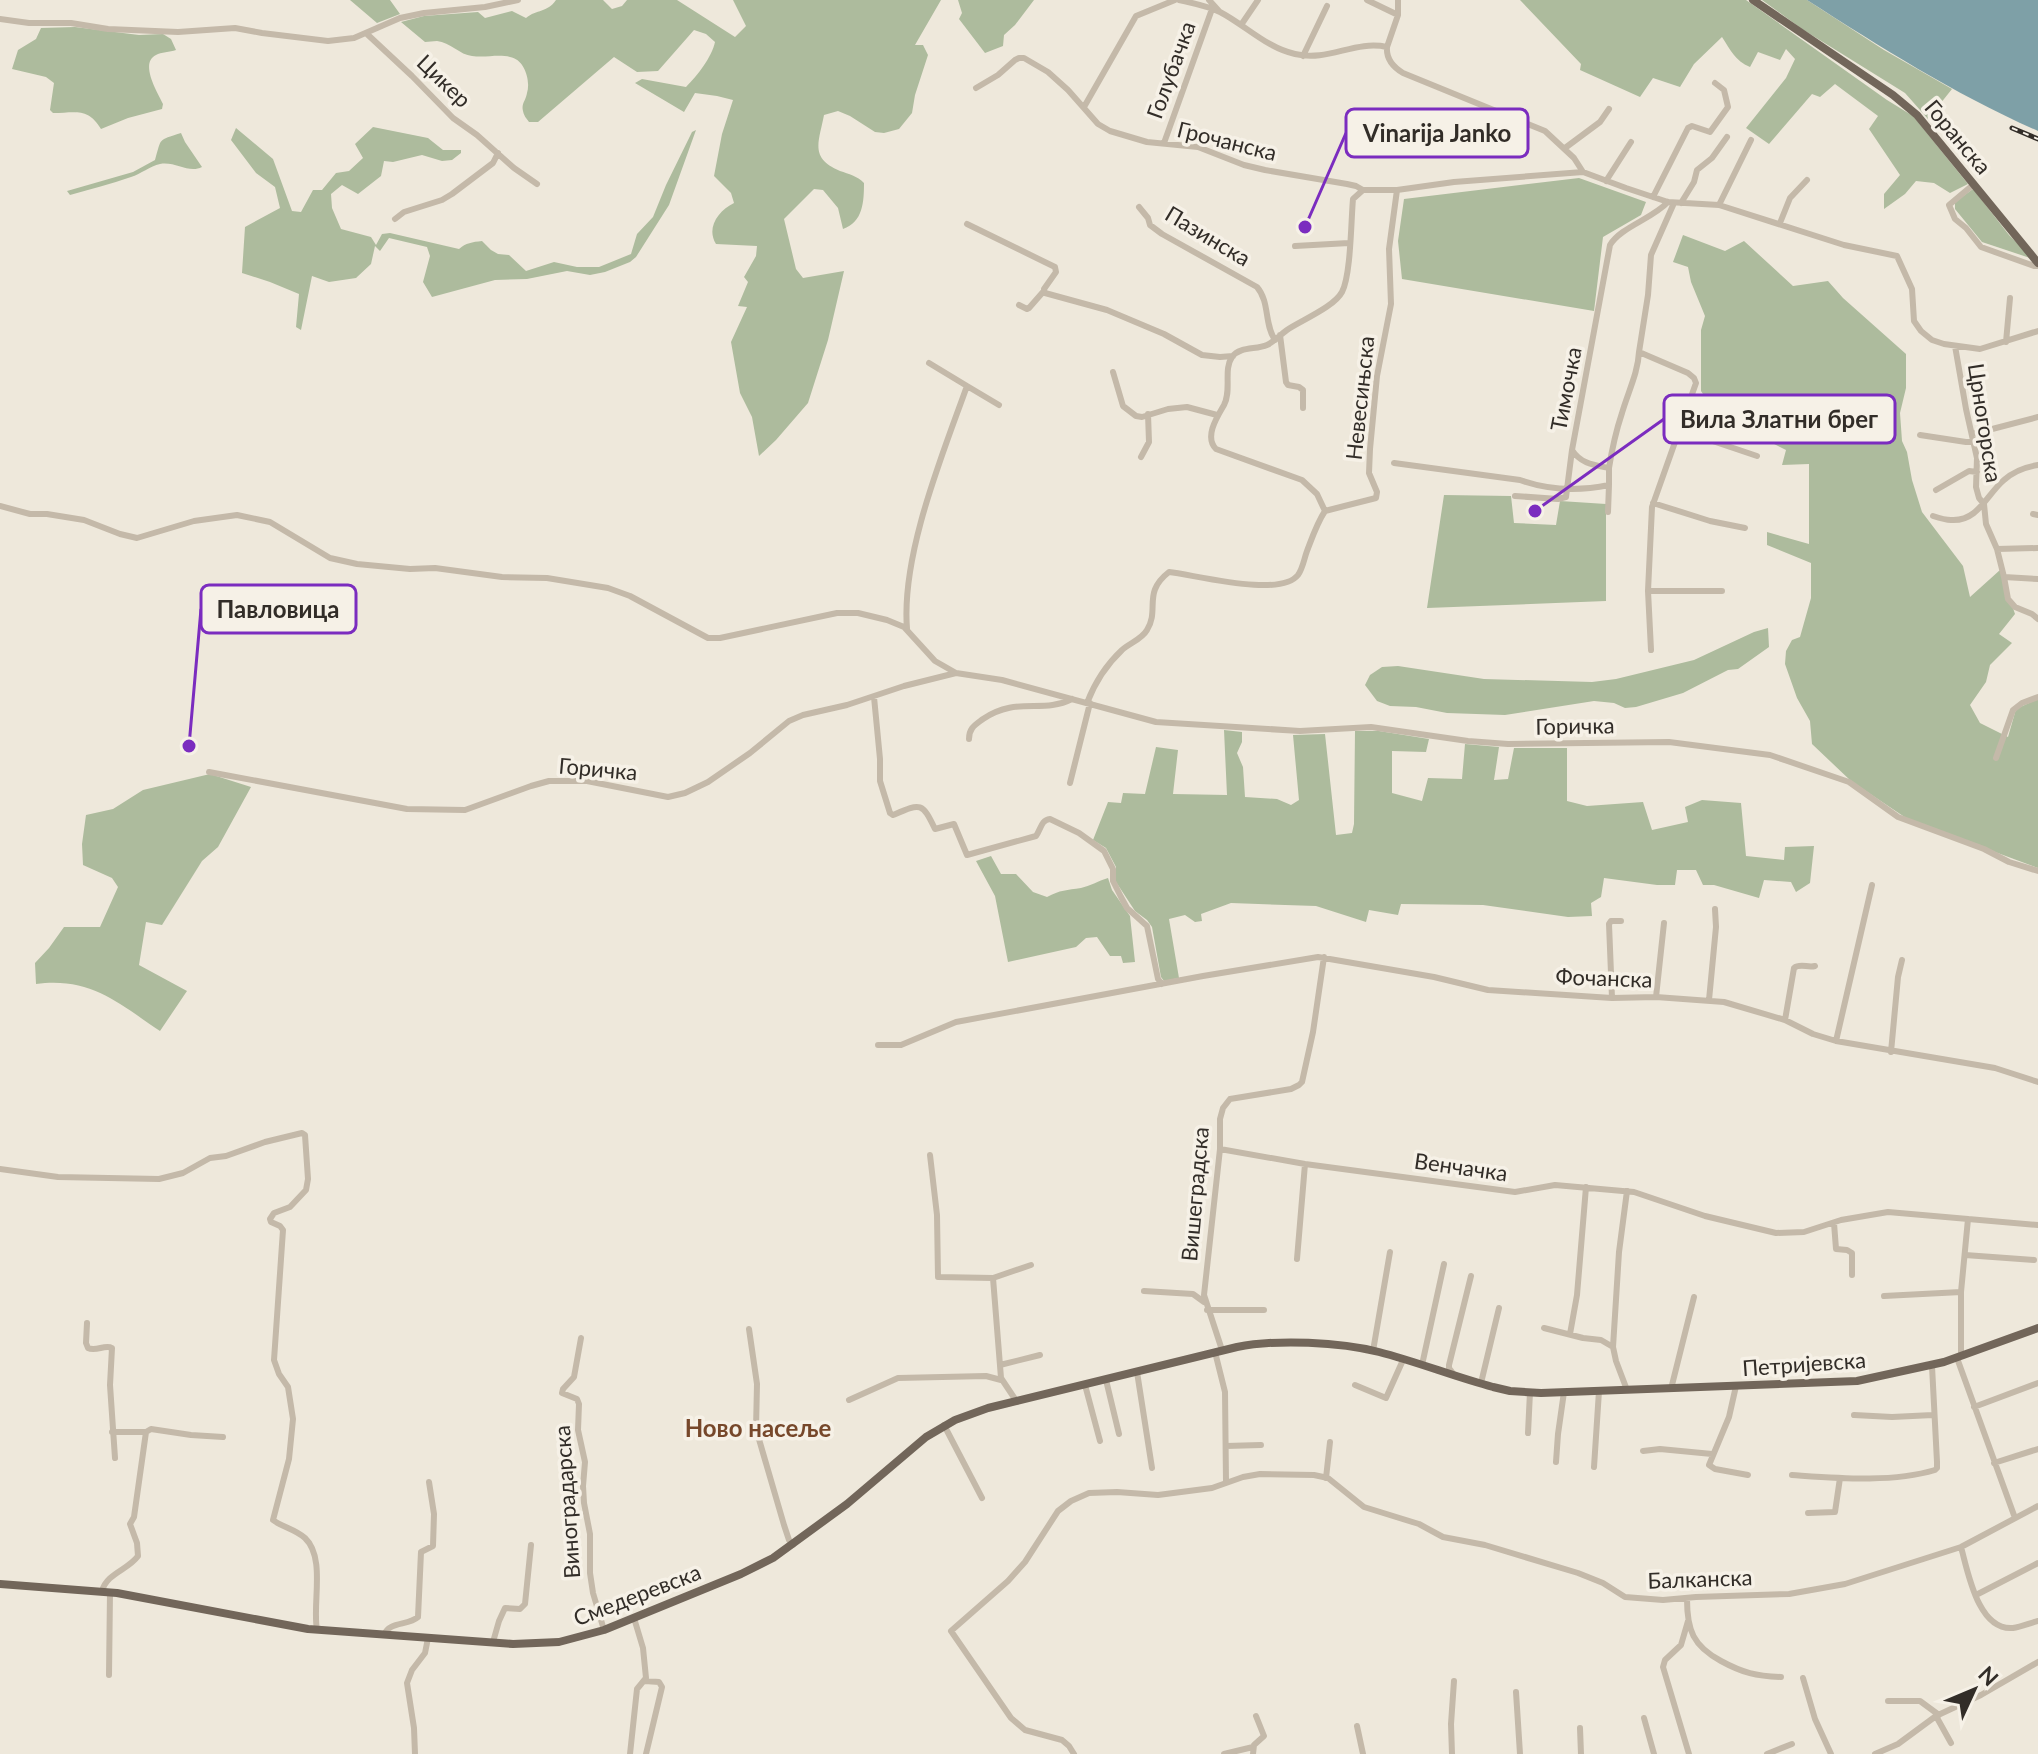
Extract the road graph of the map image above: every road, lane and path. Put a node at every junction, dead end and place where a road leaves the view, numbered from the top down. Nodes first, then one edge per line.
1 (518, 0) edge
2 (1177, 0) edge
3 (1209, 0) edge
4 (1258, 0) edge
5 (1367, 0) edge
6 (1398, 0) edge
7 (1753, 0) edge
8 (1327, 6) dead end
9 (1212, 9) junction
10 (1222, 13) junction
11 (1398, 15) junction
12 (0, 19) edge
13 (1241, 25) junction
14 (367, 34) junction
15 (1387, 47) junction
16 (1303, 56) junction
17 (1715, 83) dead end
18 (976, 88) dead end
19 (1084, 107) junction
20 (1609, 109) dead end
21 (1727, 137) dead end
22 (1751, 140) dead end
23 (1631, 142) dead end
24 (1164, 143) junction
25 (1565, 148) junction
26 (498, 153) junction
27 (1583, 172) junction
28 (1807, 180) dead end
29 (1606, 181) junction
30 (537, 184) dead end
31 (1974, 184) junction
32 (1363, 190) junction
33 (1397, 190) junction
34 (1653, 197) junction
35 (1674, 203) junction
36 (1719, 205) junction
37 (1139, 207) dead end
38 (395, 219) dead end
39 (1780, 223) junction
40 (967, 224) dead end
41 (1349, 243) junction
42 (1295, 246) dead end
43 (2038, 264) edge
44 (1043, 292) junction
45 (2010, 298) dead end
46 (1019, 305) dead end
47 (2038, 331) edge
48 (1278, 337) junction
49 (2006, 342) junction
50 (1955, 346) junction
51 (1639, 352) junction
52 (1233, 356) junction
53 (929, 363) dead end
54 (1113, 372) dead end
55 (967, 386) junction
56 (999, 405) dead end
57 (1303, 408) dead end
58 (1148, 414) junction
59 (1217, 415) junction
60 (2038, 417) edge
61 (1680, 430) junction
62 (1920, 435) dead end
63 (1974, 438) junction
64 (1572, 450) junction
65 (1757, 456) dead end
66 (1141, 457) dead end
67 (1394, 463) dead end
68 (2038, 465) edge
69 (1609, 468) junction
70 (1977, 472) junction
71 (1609, 485) junction
72 (1568, 488) junction
73 (1936, 490) dead end
74 (1515, 496) dead end
75 (1653, 503) junction
76 (1984, 504) junction
77 (0, 506) edge
78 (1325, 511) junction
79 (1608, 512) dead end
80 (1933, 516) dead end
81 (1745, 528) dead end
82 (2038, 548) edge
83 (1997, 549) junction
84 (2004, 577) junction
85 (2038, 579) edge
86 (1648, 591) junction
87 (1722, 591) dead end
88 (2038, 619) edge
89 (907, 629) junction
90 (1651, 650) dead end
91 (956, 673) junction
92 (874, 697) junction
93 (2038, 697) edge
94 (1072, 699) junction
95 (1089, 703) junction
96 (969, 739) dead end
97 (1996, 758) dead end
98 (209, 772) dead end
99 (1070, 783) dead end
100 (2038, 871) edge
101 (1872, 885) dead end
102 (1715, 909) dead end
103 (1621, 921) dead end
104 (1664, 923) dead end
105 (1324, 957) junction
106 (1902, 960) dead end
107 (1815, 966) dead end
108 (1162, 984) junction
109 (1656, 997) junction
110 (1612, 998) junction
111 (1709, 1000) junction
112 (1785, 1020) junction
113 (1836, 1041) junction
114 (878, 1045) dead end
115 (1891, 1052) junction
116 (2038, 1082) edge
117 (1220, 1149) junction
118 (930, 1155) dead end
119 (1305, 1164) junction
120 (0, 1169) edge
121 (1586, 1187) junction
122 (1627, 1191) junction
123 (1968, 1219) junction
124 (1834, 1223) junction
125 (2038, 1225) edge
126 (1390, 1252) dead end
127 (1965, 1255) junction
128 (1297, 1259) dead end
129 (2034, 1260) dead end
130 (1444, 1264) dead end
131 (1031, 1265) dead end
132 (1852, 1275) dead end
133 (1471, 1276) dead end
134 (993, 1278) junction
135 (1144, 1291) dead end
136 (1961, 1292) junction
137 (1884, 1296) dead end
138 (1694, 1297) dead end
139 (1206, 1306) junction
140 (1499, 1308) dead end
141 (1264, 1310) dead end
142 (87, 1323) dead end
143 (1544, 1328) dead end
144 (2038, 1328) edge
145 (749, 1329) dead end
146 (1570, 1334) junction
147 (581, 1338) dead end
148 (1613, 1347) junction
149 (1218, 1351) junction
150 (1373, 1351) junction
151 (1040, 1355) dead end
152 (1959, 1357) junction
153 (1403, 1360) junction
154 (1000, 1365) junction
155 (1422, 1365) junction
156 (1932, 1366) junction
157 (1137, 1372) junction
158 (1455, 1376) junction
159 (1001, 1380) junction
160 (1106, 1380) junction
161 (1481, 1383) junction
162 (2038, 1383) edge
163 (1085, 1385) junction
164 (1355, 1385) dead end
165 (1736, 1386) junction
166 (1671, 1389) junction
167 (1627, 1390) junction
168 (1599, 1391) junction
169 (1530, 1392) junction
170 (1564, 1392) junction
171 (849, 1400) dead end
172 (1017, 1402) junction
173 (1974, 1407) junction
174 (1854, 1415) dead end
175 (1933, 1415) junction
176 (944, 1425) junction
177 (112, 1432) junction
178 (146, 1432) junction
179 (1528, 1433) dead end
180 (1119, 1434) dead end
181 (223, 1437) dead end
182 (1100, 1441) dead end
183 (1330, 1442) dead end
184 (1261, 1445) dead end
185 (1226, 1446) junction
186 (2038, 1449) edge
187 (1643, 1451) dead end
188 (1712, 1454) junction
189 (115, 1458) dead end
190 (1556, 1462) dead end
191 (1994, 1463) junction
192 (1594, 1467) dead end
193 (1152, 1468) dead end
194 (1748, 1475) dead end
195 (1792, 1475) dead end
196 (1326, 1478) junction
197 (1840, 1478) junction
198 (429, 1482) dead end
199 (1226, 1482) junction
200 (982, 1498) dead end
201 (2038, 1506) edge
202 (1808, 1513) dead end
203 (2015, 1518) junction
204 (531, 1545) dead end
205 (793, 1545) junction
206 (1961, 1547) junction
207 (2038, 1563) edge
208 (0, 1584) edge
209 (106, 1592) junction
210 (1976, 1595) junction
211 (1687, 1599) junction
212 (634, 1618) junction
213 (1688, 1621) junction
214 (2038, 1621) edge
215 (317, 1630) junction
216 (604, 1630) junction
217 (384, 1635) junction
218 (428, 1638) junction
219 (493, 1642) junction
220 (2038, 1662) edge
221 (109, 1675) dead end
222 (1781, 1677) dead end
223 (1803, 1678) dead end
224 (645, 1681) junction
225 (1454, 1681) dead end
226 (1516, 1692) dead end
227 (1888, 1701) dead end
228 (1256, 1716) dead end
229 (1937, 1716) junction
230 (1644, 1718) dead end
231 (1357, 1726) dead end
232 (1580, 1728) dead end
233 (1951, 1743) dead end
234 (1792, 1744) dead end
235 (1253, 1750) edge
236 (1890, 1751) edge
237 (415, 1754) edge
238 (630, 1754) edge
239 (646, 1754) edge
240 (1074, 1754) edge
241 (1224, 1754) edge
242 (1363, 1754) edge
243 (1452, 1754) edge
244 (1520, 1754) edge
245 (1581, 1754) edge
246 (1654, 1754) edge
247 (1689, 1754) edge
248 (1767, 1754) edge
249 (1831, 1754) edge
250 (1875, 1754) edge

1 - 14 street
2 - 9 street
2 - 19 street
3 - 10 street
4 - 13 street
5 - 11 street
6 - 11 street
7 - 31 main road, Горанска
8 - 16 street
9 - 10 street
9 - 24 street, Голубачка
10 - 13 street
11 - 15 street
12 - 14 street
13 - 16 street
14 - 26 street, Цикер
15 - 16 street
15 - 25 street
17 - 34 street
18 - 19 street, Грочанска
19 - 24 street, Грочанска
20 - 25 street
21 - 35 street
22 - 36 street
23 - 29 street
24 - 32 street, Грочанска
25 - 27 street
26 - 30 street, Цикер
26 - 38 street
27 - 29 street
27 - 33 street, Грочанска
28 - 39 street
29 - 34 street
31 - 43 main road, Горанска
31 - 43 street
32 - 33 street, Грочанска
32 - 41 street
33 - 78 street, Невесињска
34 - 35 street
35 - 36 street
35 - 51 street
35 - 64 street, Тимочка
36 - 39 street
37 - 48 street, Пазинска
39 - 50 street
40 - 44 street
41 - 42 street
41 - 48 street
44 - 46 street
44 - 52 street
45 - 49 street
47 - 49 street
48 - 52 street
48 - 57 street, Пазинска
49 - 50 street
50 - 63 street, Црногорска
51 - 61 street
51 - 69 street
52 - 59 street
53 - 55 street
54 - 58 street
55 - 56 street
55 - 89 street
58 - 59 street
58 - 66 street
59 - 78 street
60 - 63 street
61 - 65 street
61 - 75 street
62 - 63 street
63 - 70 street, Црногорска
64 - 69 street, Тимочка
64 - 72 street
67 - 72 street
68 - 76 street
69 - 71 street
70 - 73 street
70 - 76 street, Црногорска
71 - 72 street
71 - 79 street
72 - 74 street
75 - 81 street
75 - 86 street
76 - 80 street
76 - 83 street, Црногорска
77 - 89 street, Горичка
78 - 95 street
82 - 83 street
83 - 84 street, Црногорска
84 - 85 street
84 - 88 street, Црногорска
86 - 87 street
86 - 90 street
89 - 91 street, Горичка
91 - 92 street, Горичка
91 - 94 street, Горичка
92 - 98 street, Горичка
92 - 108 street
93 - 97 street
94 - 95 street, Горичка
94 - 96 street, Горичка
95 - 99 street
95 - 100 street, Горичка
101 - 113 street
102 - 111 street
103 - 110 street
104 - 109 street
105 - 108 street, Фочанска
105 - 110 street, Фочанска
105 - 117 street, Вишеградска
106 - 115 street
107 - 112 street
108 - 114 street, Фочанска
109 - 110 street, Фочанска
109 - 111 street, Фочанска
111 - 112 street, Фочанска
112 - 113 street, Фочанска
113 - 115 street, Фочанска
115 - 116 street, Фочанска
117 - 119 street, Венчачка
117 - 139 street, Вишеградска
118 - 134 street
119 - 121 street, Венчачка
119 - 128 street
120 - 215 street
121 - 122 street, Венчачка
121 - 146 street
122 - 124 street, Венчачка
122 - 148 street
123 - 124 street, Венчачка
123 - 125 street, Венчачка
123 - 127 street
124 - 132 street
126 - 150 street
127 - 129 street
127 - 136 street
130 - 155 street
131 - 134 street
133 - 158 street
134 - 154 street
135 - 139 street
136 - 137 street
136 - 152 street
138 - 166 street
139 - 141 street
139 - 149 street, Вишеградска
140 - 161 street
142 - 177 street
143 - 146 street
144 - 152 main road, Петријевска
145 - 205 street
146 - 148 street
147 - 216 street, Виноградарска
148 - 167 street
149 - 150 main road, Петријевска
149 - 157 main road, Петријевска
149 - 185 street, Вишеградска
150 - 153 main road, Петријевска
151 - 154 street
152 - 156 main road, Петријевска
152 - 173 street
153 - 155 main road, Петријевска
153 - 164 street
154 - 159 street
155 - 158 main road, Петријевска
156 - 165 main road, Петријевска
156 - 175 street
157 - 160 main road, Смедеревска
157 - 193 street
158 - 161 main road, Петријевска
159 - 171 street
159 - 172 street
160 - 163 main road, Смедеревска
160 - 180 street
161 - 169 main road, Петријевска
162 - 173 street
163 - 172 main road, Смедеревска
163 - 182 street
165 - 166 main road, Петријевска
165 - 188 street
166 - 167 main road, Петријевска
167 - 168 main road, Петријевска
168 - 170 main road, Петријевска
168 - 192 street
169 - 170 main road, Петријевска
169 - 179 street
170 - 190 street
172 - 176 main road, Смедеревска
173 - 191 street
174 - 175 street
175 - 197 street
176 - 200 street
176 - 205 main road, Смедеревска
177 - 178 street
177 - 189 street
178 - 181 street
178 - 209 street
183 - 196 street
184 - 185 street
185 - 199 street, Вишеградска
186 - 191 street
187 - 188 street
188 - 194 street
191 - 203 street
195 - 197 street
196 - 199 street
196 - 211 street, Балканска
197 - 202 street
198 - 217 street
199 - 240 street
201 - 203 street, Балканска
203 - 206 street, Балканска
204 - 219 street
205 - 212 main road, Смедеревска
206 - 210 street
206 - 211 street, Балканска
207 - 210 street
208 - 209 main road, Смедеревска
209 - 215 main road, Смедеревска
209 - 221 street
210 - 214 street
211 - 213 street
212 - 216 main road, Смедеревска
212 - 224 street
213 - 222 street
213 - 247 street
215 - 217 main road, Смедеревска
216 - 219 main road, Смедеревска
217 - 218 main road, Смедеревска
218 - 219 main road, Смедеревска
218 - 237 street
220 - 229 street
223 - 249 street
224 - 238 street
224 - 239 street
225 - 243 street
226 - 244 street
227 - 229 street
228 - 235 street
229 - 233 street
229 - 236 street
230 - 246 street
231 - 242 street
232 - 245 street
234 - 248 street
235 - 241 street
236 - 250 street

